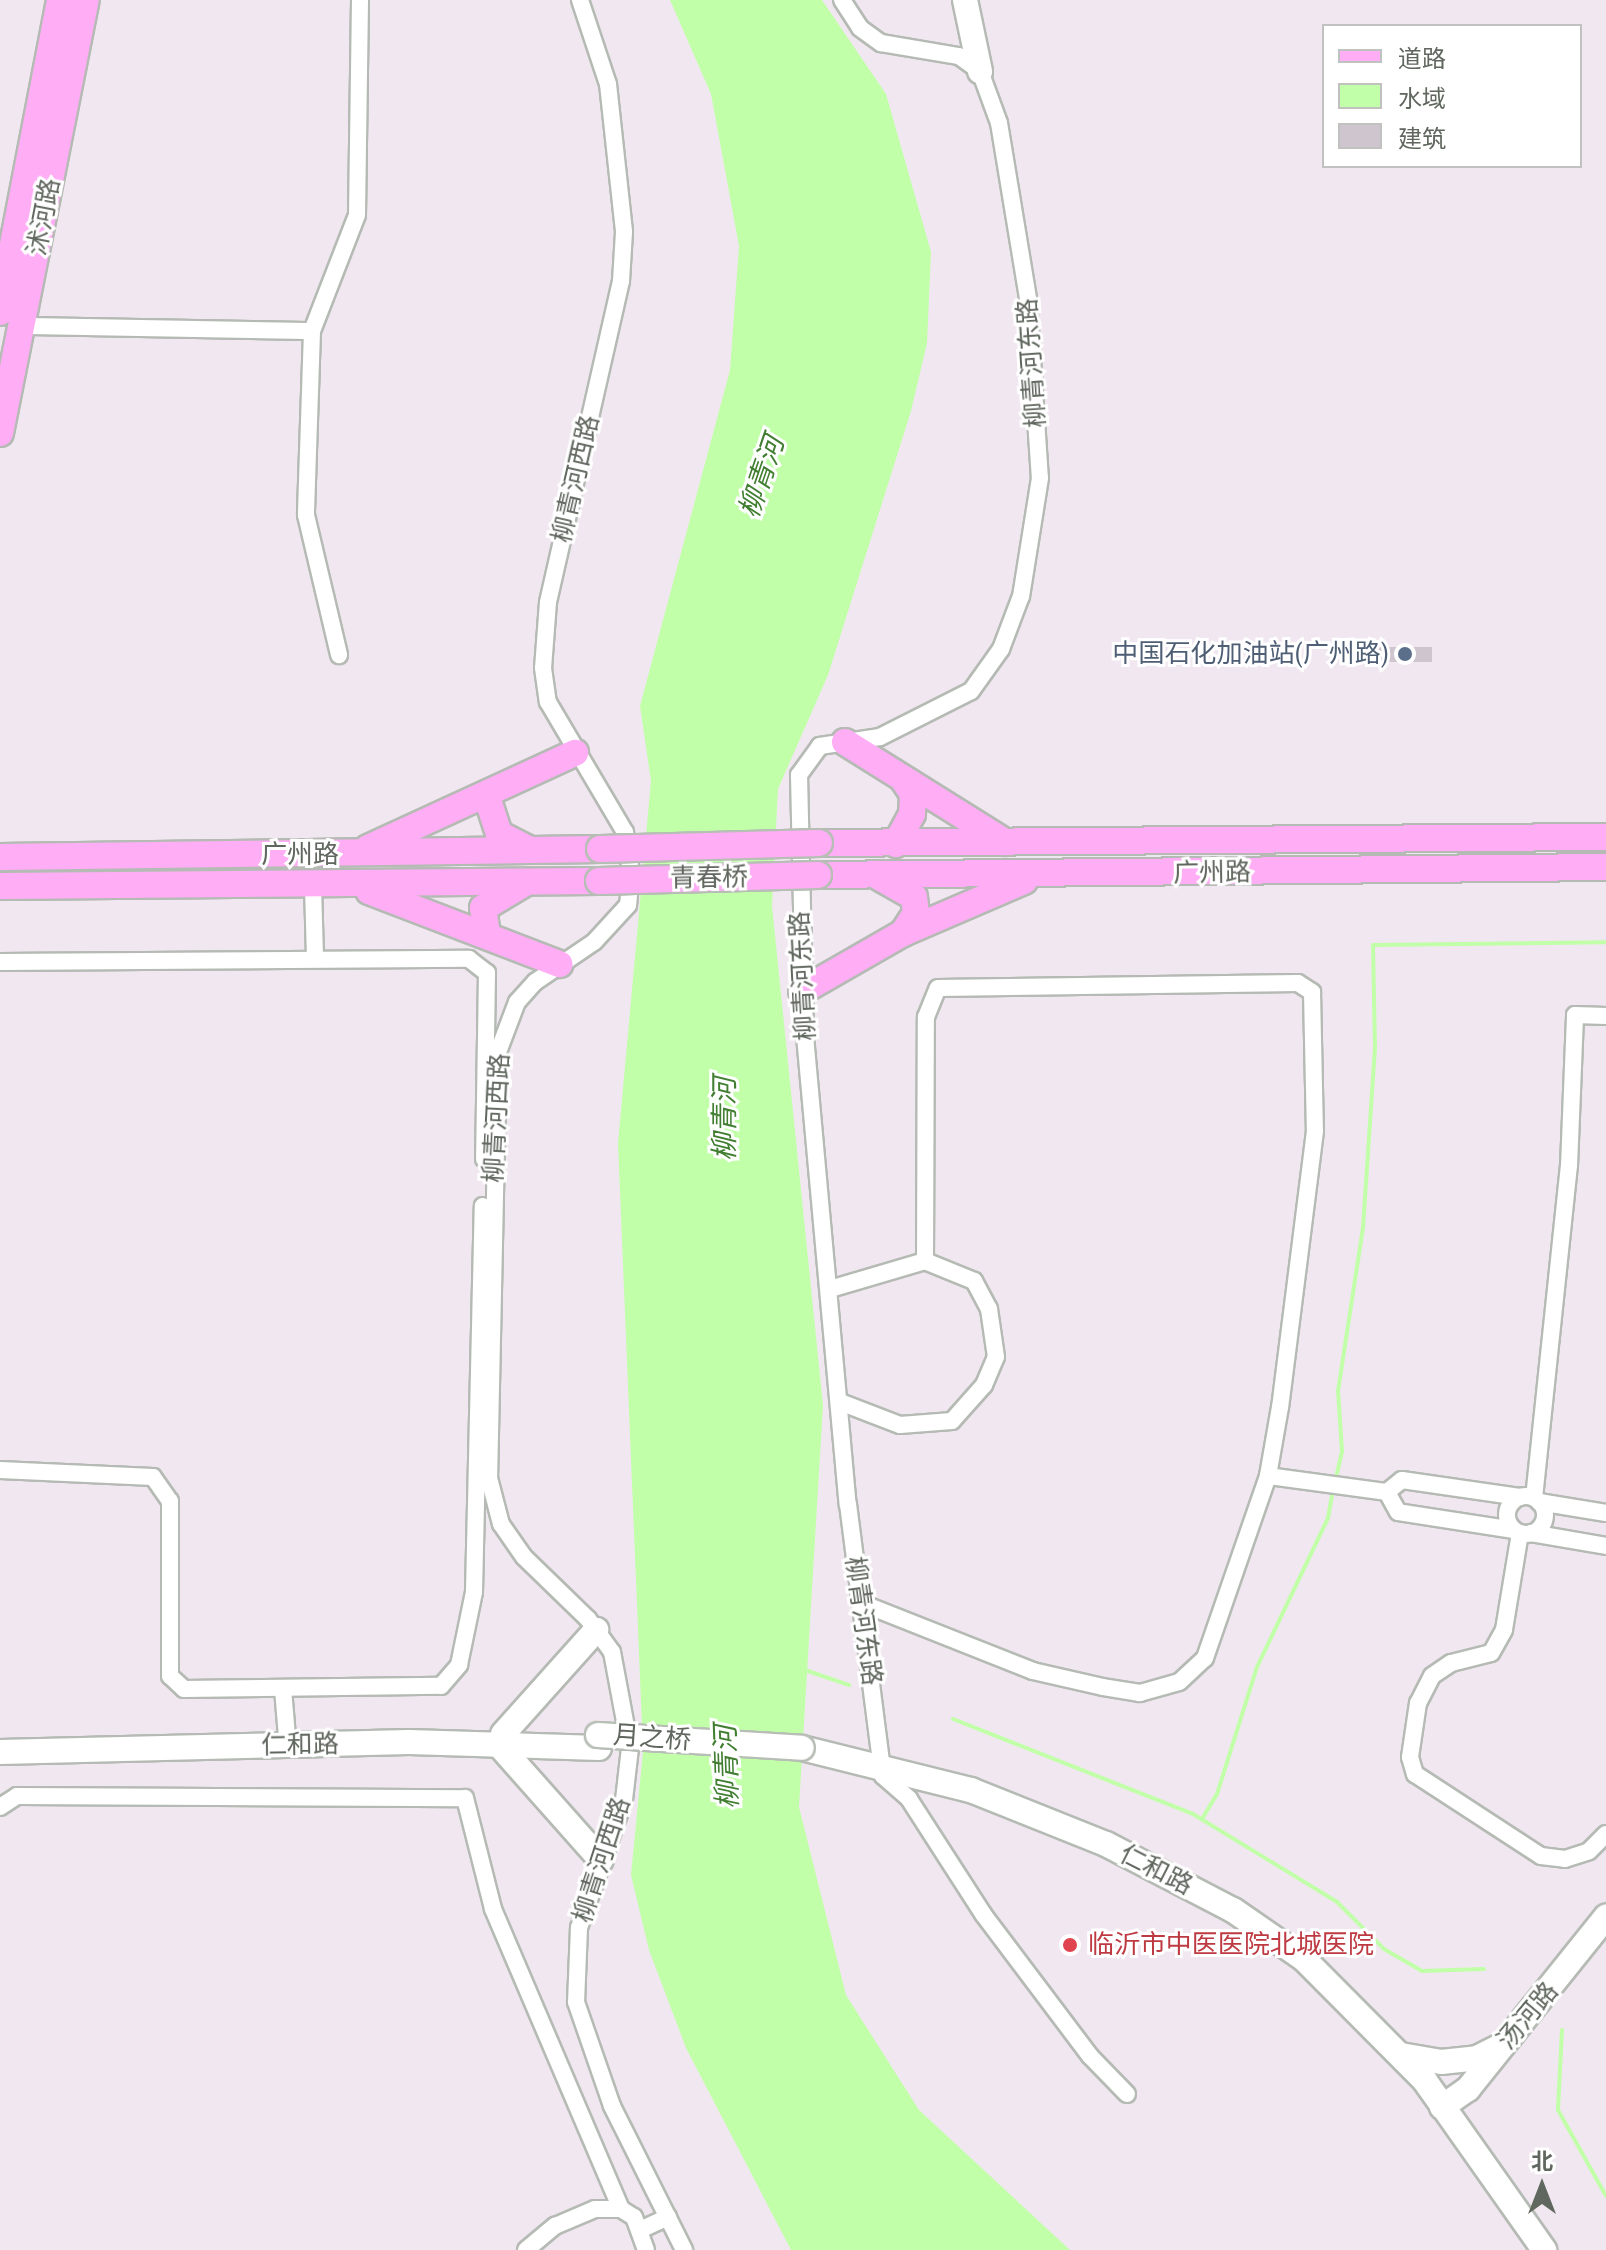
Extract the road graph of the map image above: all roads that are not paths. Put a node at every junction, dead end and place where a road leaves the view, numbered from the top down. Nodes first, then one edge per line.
1 (60, 0) edge
2 (86, 0) edge
3 (360, 0) edge
4 (580, 0) edge
5 (842, 0) edge
6 (965, 0) edge
7 (980, 71) junction
8 (0, 312) edge
9 (23, 326) junction
10 (312, 331) junction
11 (0, 433) edge
12 (339, 655) dead end
13 (845, 742) junction
14 (575, 753) junction
15 (903, 779) junction
16 (487, 797) junction
17 (1606, 837) edge
18 (0, 838) edge
19 (819, 843) joint
20 (896, 844) junction
21 (1009, 844) junction
22 (600, 849) joint
23 (531, 850) junction
24 (354, 855) junction
25 (0, 857) edge
26 (70, 857) junction
27 (1606, 867) edge
28 (818, 875) joint
29 (876, 875) junction
30 (1040, 875) junction
31 (599, 881) joint
32 (526, 882) junction
33 (354, 885) junction
34 (0, 886) edge
35 (313, 886) junction
36 (59, 887) junction
37 (0, 904) edge
38 (903, 933) junction
39 (487, 935) junction
40 (315, 959) junction
41 (0, 962) edge
42 (559, 964) junction
43 (802, 991) junction
44 (1606, 1016) edge
45 (925, 1261) junction
46 (830, 1289) junction
47 (840, 1402) junction
48 (0, 1470) edge
49 (1268, 1476) junction
50 (1387, 1492) junction
51 (1531, 1499) junction
52 (1606, 1513) edge
53 (1522, 1532) junction
54 (1606, 1546) edge
55 (861, 1603) junction
56 (596, 1630) junction
57 (283, 1689) junction
58 (287, 1737) junction
59 (501, 1739) junction
60 (598, 1742) joint
61 (0, 1745) edge
62 (0, 1752) edge
63 (802, 1753) joint
64 (884, 1772) junction
65 (0, 1807) edge
66 (1606, 1834) edge
67 (601, 1860) junction
68 (1606, 1917) edge
69 (1504, 2045) junction
70 (1401, 2055) junction
71 (1127, 2094) dead end
72 (1442, 2107) junction
73 (621, 2209) junction
74 (668, 2217) junction
75 (640, 2230) junction
76 (526, 2250) edge
77 (646, 2250) edge
78 (684, 2250) edge
79 (1544, 2250) edge
80 (1553, 2250) edge

1 - 8 main road, 沭河路
2 - 9 main road, 沭河路
3 - 10 street
4 - 14 street, 柳青河西路
5 - 7 street
6 - 7 street
7 - 13 street, 柳青河东路
9 - 10 street
9 - 11 main road, 沭河路
10 - 12 street
13 - 15 main road
13 - 43 street, 柳青河东路
14 - 16 main road
14 - 42 street, 柳青河西路
15 - 20 main road
15 - 21 main road
16 - 23 main road
16 - 24 main road
17 - 21 main road, 广州路
18 - 26 main road
19 - 20 main road, 广州路
19 - 22 main road, 青春桥, bridge
20 - 21 main road, 广州路
22 - 23 main road, 广州路
23 - 24 main road, 广州路
24 - 26 main road, 广州路
25 - 26 main road, 广州路
27 - 30 main road, 广州路
28 - 29 main road, 广州路
28 - 31 main road, 青春桥, bridge
29 - 30 main road, 广州路
29 - 38 main road
30 - 38 main road
31 - 32 main road, 广州路
32 - 33 main road, 广州路
32 - 39 main road
33 - 35 main road, 广州路
33 - 39 main road
34 - 36 main road, 广州路
35 - 36 main road, 广州路
35 - 40 street
36 - 37 main road
38 - 43 main road
39 - 42 main road
40 - 41 street
40 - 57 street
42 - 56 street, 柳青河西路
43 - 46 street, 柳青河东路
44 - 51 street
45 - 46 street
45 - 47 street
45 - 49 street
46 - 47 street, 柳青河东路
47 - 55 street, 柳青河东路
48 - 57 street
49 - 50 street
49 - 55 street
50 - 51 street
50 - 53 street
51 - 52 street
51 - 53 street
51 - 53 street
53 - 54 street
53 - 66 street
55 - 64 street, 柳青河东路
56 - 59 street
56 - 67 street, 柳青河西路
57 - 58 street
58 - 59 street, 仁和路
58 - 61 street, 仁和路
59 - 60 street, 仁和路
59 - 62 street, 仁和路
59 - 67 street
60 - 63 street, 月之桥
63 - 64 street, 仁和路
64 - 70 street, 仁和路
64 - 71 street
64 - 72 street, 仁和路
65 - 73 street
67 - 74 street, 柳青河西路
68 - 69 street, 汤河路
69 - 70 street
69 - 72 street, 汤河路
70 - 72 street, 仁和路
72 - 79 street, 仁和路
72 - 80 street, 仁和路
73 - 75 street
73 - 76 street
74 - 75 street
74 - 78 street, 柳青河西路
75 - 77 street

